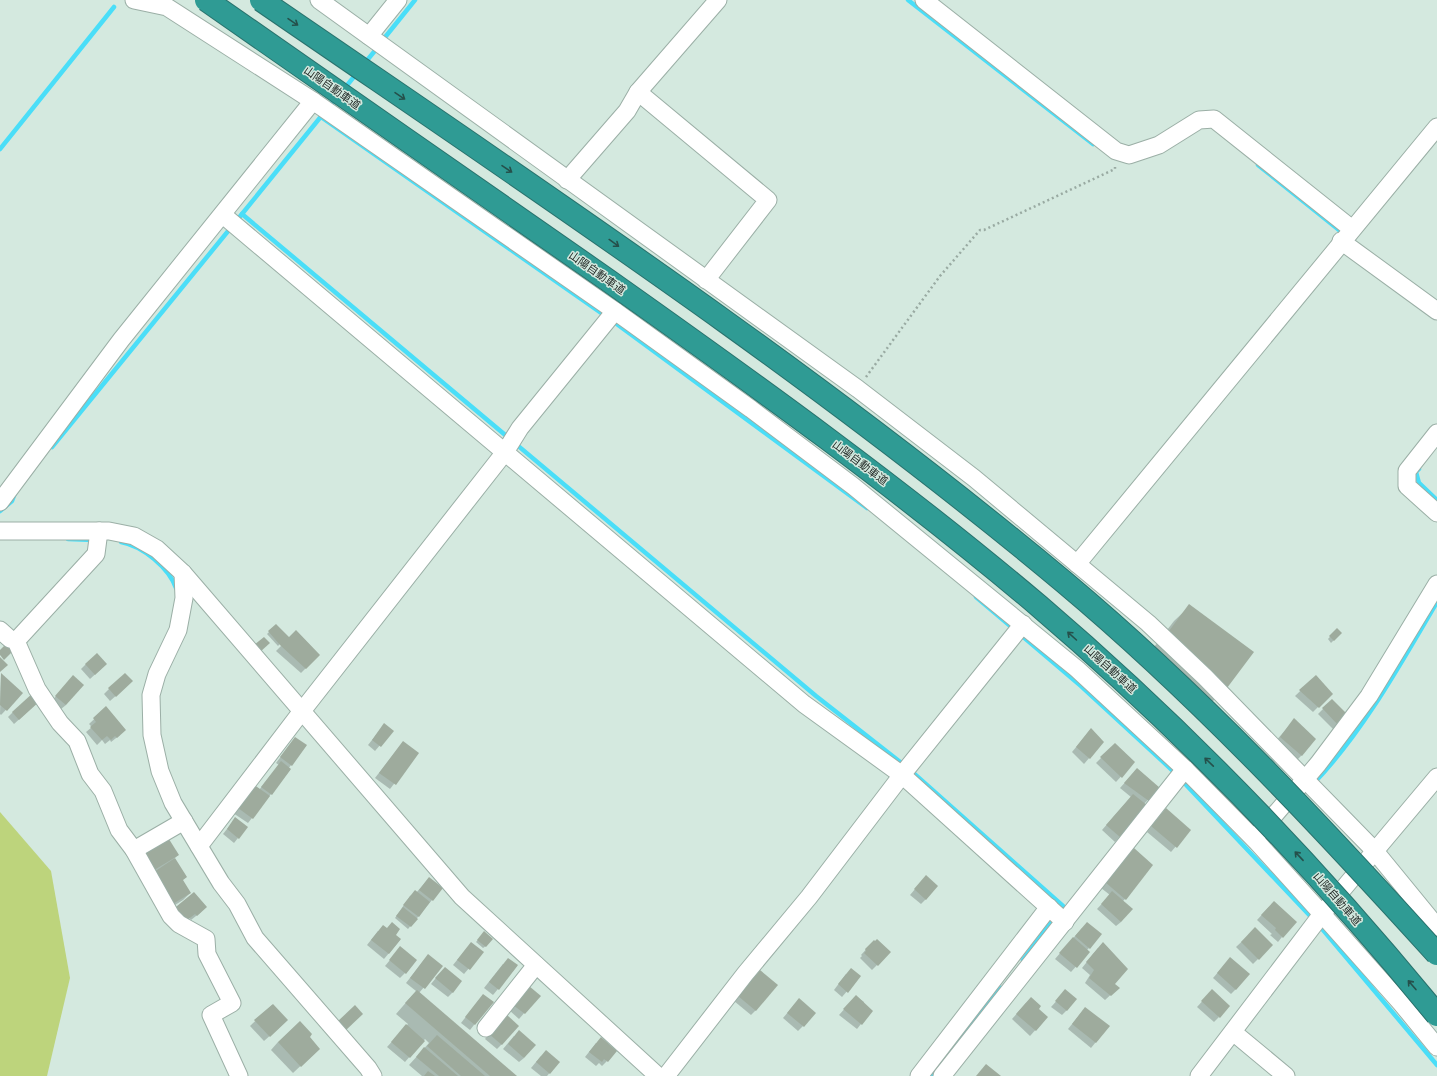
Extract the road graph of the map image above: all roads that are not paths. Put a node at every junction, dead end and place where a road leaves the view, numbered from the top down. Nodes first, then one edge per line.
1 (134, 0) edge
2 (206, 0) edge
3 (261, 0) edge
4 (319, 0) edge
5 (398, 0) edge
6 (718, 0) edge
7 (924, 0) edge
8 (377, 42) junction
9 (638, 92) junction
10 (322, 108) junction
11 (1437, 127) edge
12 (567, 180) junction
13 (231, 221) junction
14 (1346, 235) junction
15 (706, 280) junction
16 (1437, 311) edge
17 (611, 317) junction
18 (1437, 433) edge
19 (509, 446) junction
20 (0, 502) edge
21 (1437, 513) edge
22 (0, 531) edge
23 (99, 536) junction
24 (1078, 564) junction
25 (183, 574) junction
26 (1437, 584) edge
27 (1019, 629) junction
28 (0, 630) edge
29 (16, 641) junction
30 (302, 710) junction
31 (906, 771) junction
32 (1181, 774) junction
33 (1437, 777) edge
34 (1310, 784) junction
35 (181, 823) junction
36 (1257, 842) junction
37 (199, 846) junction
38 (134, 850) junction
39 (1374, 850) junction
40 (1057, 914) junction
41 (1318, 920) junction
42 (1437, 927) edge
43 (1437, 954) edge
44 (536, 965) junction
45 (1437, 1015) edge
46 (486, 1028) dead end
47 (1233, 1032) junction
48 (1437, 1047) edge
49 (239, 1076) edge
50 (373, 1076) edge
51 (658, 1076) edge
52 (666, 1076) edge
53 (919, 1076) edge
54 (942, 1076) edge
55 (1199, 1076) edge
56 (1286, 1076) edge

1 - 10 street
45 -> 2 highway, 山陽自動車道, bridge
3 -> 43 highway, bridge
4 - 8 street
5 - 8 street
6 - 9 street
7 - 14 street
8 - 12 street
9 - 12 street
9 - 15 street
10 - 13 street
10 - 17 street
11 - 14 street
12 - 15 street
13 - 19 street
13 - 20 street
14 - 16 street
14 - 24 street
15 - 24 street
17 - 19 street
17 - 27 street
18 - 21 street
19 - 30 street
19 - 31 street
22 - 23 street
23 - 25 street
23 - 29 street
24 - 34 street
25 - 30 street
25 - 35 street
26 - 34 street
27 - 31 street
27 - 32 street
28 - 29 street
29 - 38 street
30 - 37 street
30 - 44 street
31 - 40 street
31 - 52 street
32 - 36 street
32 - 40 street
33 - 39 street
34 - 36 street
34 - 39 street
35 - 37 street
35 - 38 street
36 - 41 street
37 - 50 street
38 - 49 street
39 - 41 street
39 - 42 street
40 - 53 street
40 - 54 street
41 - 47 street
41 - 48 street
44 - 46 street
44 - 51 street
47 - 55 street
47 - 56 street

